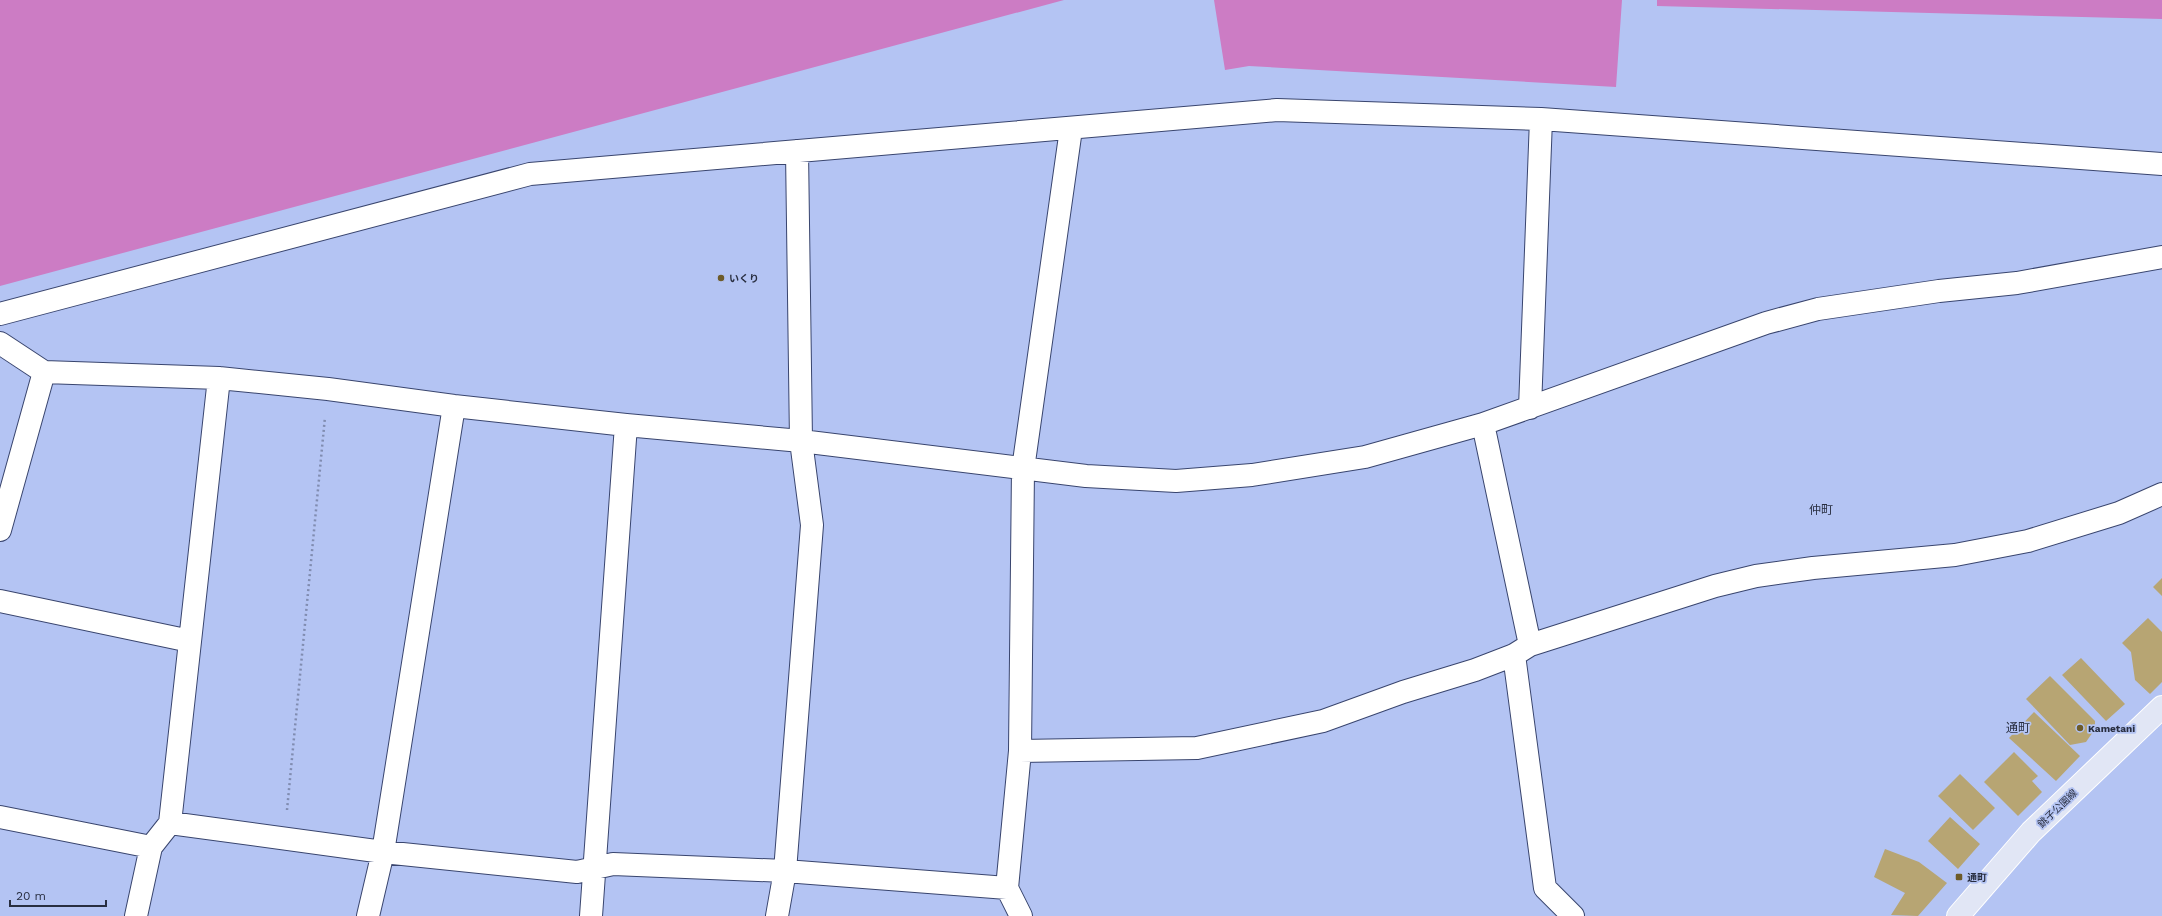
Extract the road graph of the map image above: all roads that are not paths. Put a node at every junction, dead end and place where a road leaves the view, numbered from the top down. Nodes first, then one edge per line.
1 (1541, 119) junction
2 (1071, 128) junction
3 (797, 151) junction
4 (2162, 164) edge
5 (2162, 257) edge
6 (0, 314) edge
7 (0, 343) edge
8 (44, 372) junction
9 (219, 378) junction
10 (454, 406) junction
11 (1530, 408) junction
12 (1483, 424) junction
13 (626, 425) junction
14 (801, 441) junction
15 (1023, 469) junction
16 (2162, 494) edge
17 (0, 530) edge
18 (0, 601) edge
19 (190, 641) junction
20 (1522, 650) junction
21 (2162, 708) edge
22 (1020, 751) junction
23 (0, 817) edge
24 (170, 823) junction
25 (151, 847) junction
26 (383, 852) junction
27 (594, 870) junction
28 (785, 871) junction
29 (1008, 888) junction
30 (136, 916) edge
31 (368, 916) edge
32 (591, 916) edge
33 (777, 916) edge
34 (1021, 916) edge
35 (1573, 916) edge
36 (1958, 916) edge

1 - 2 street
1 - 4 street
1 - 11 street
2 - 3 street
2 - 15 street
3 - 6 street
3 - 14 street
5 - 11 street
7 - 8 street
8 - 9 street
8 - 17 street
9 - 10 street
9 - 19 street
10 - 13 street
10 - 26 street
11 - 12 street
12 - 15 street
12 - 20 street
13 - 14 street
13 - 27 street
14 - 15 street
14 - 28 street
15 - 22 street
16 - 20 street
18 - 19 street
19 - 24 street
20 - 22 street
20 - 35 street
21 - 36 main road, 銚子公園線
22 - 29 street
23 - 25 street
24 - 25 street
24 - 26 street
25 - 30 street
26 - 27 street
26 - 31 street
27 - 28 street
27 - 32 street
28 - 29 street
28 - 33 street
29 - 34 street

